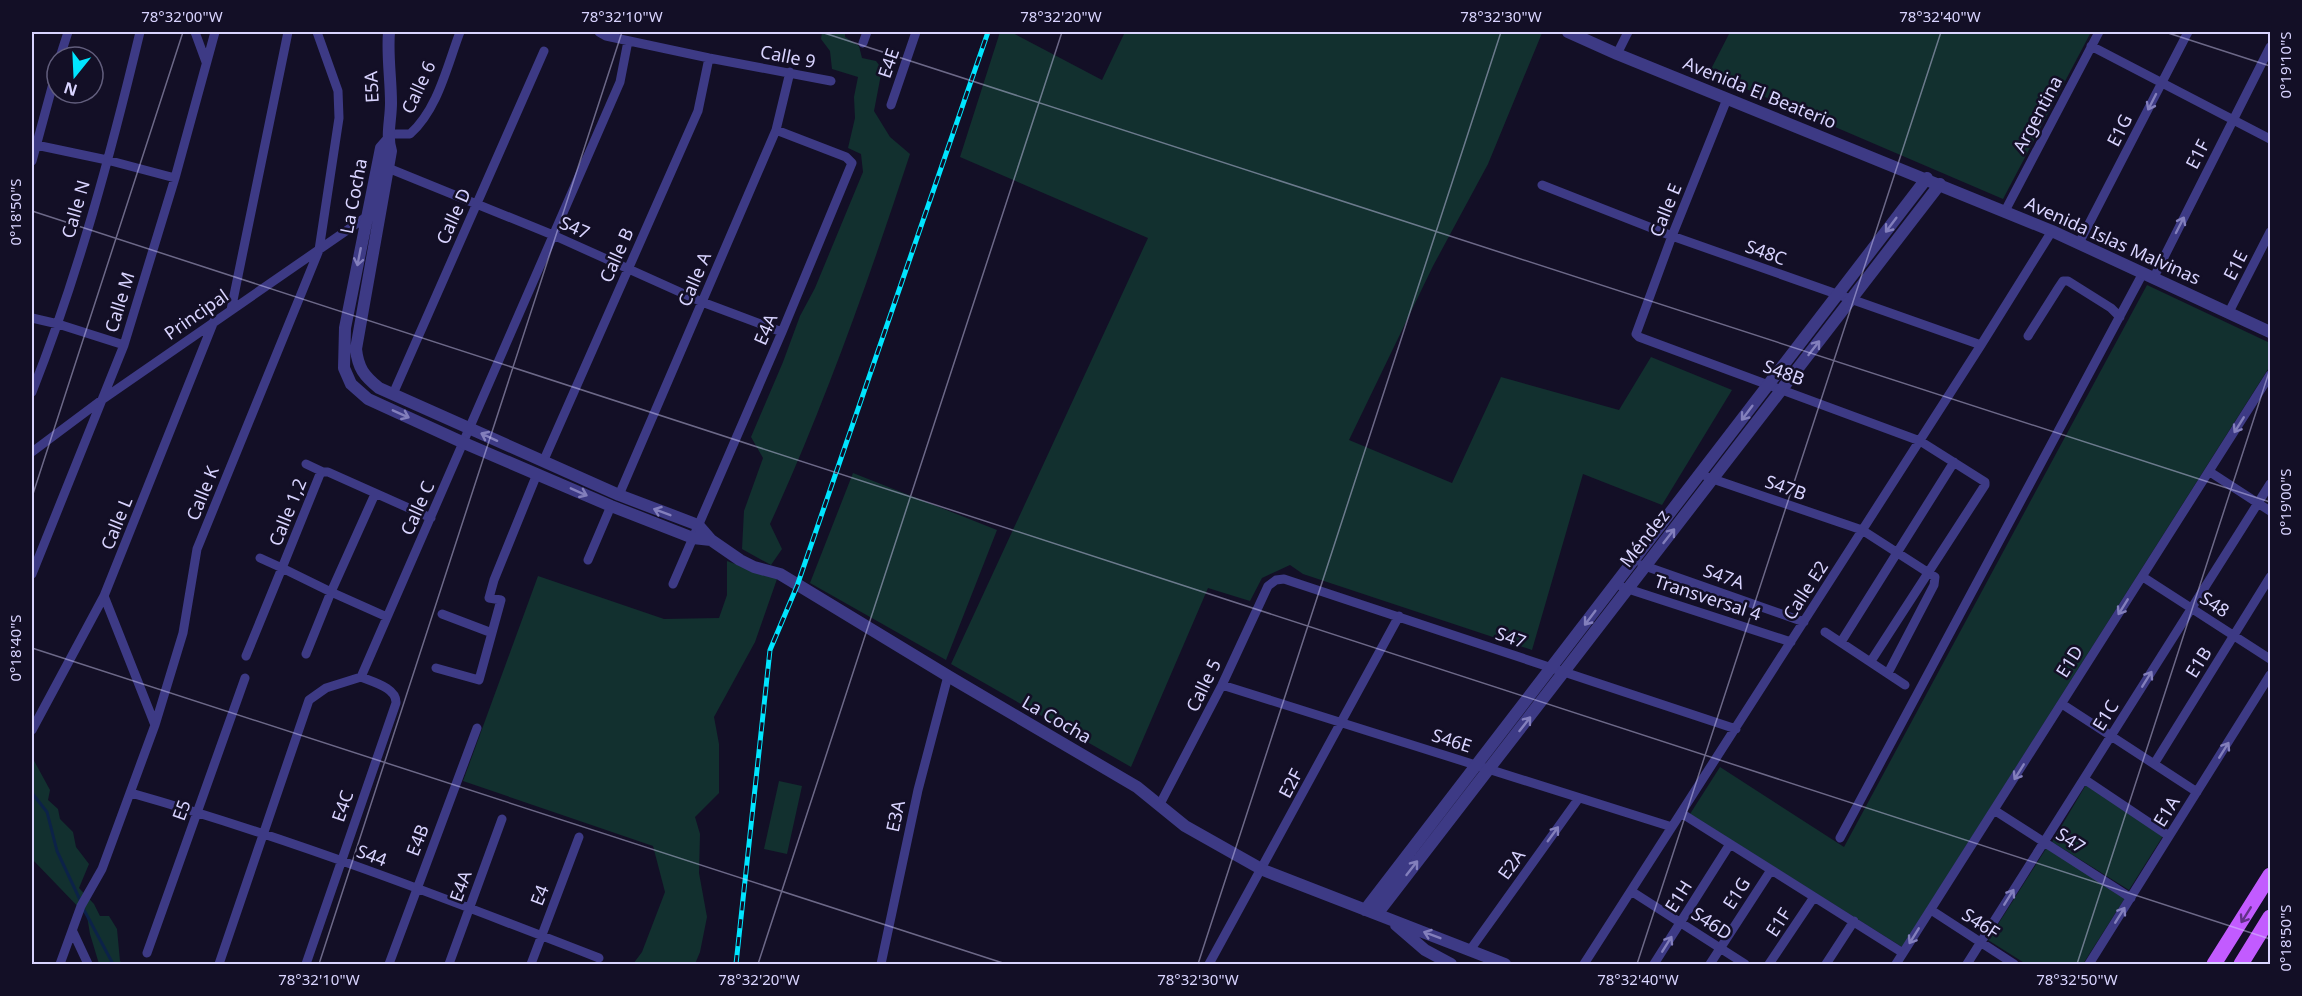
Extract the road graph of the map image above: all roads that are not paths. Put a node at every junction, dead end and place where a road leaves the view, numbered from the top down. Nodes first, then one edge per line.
1 (140, 32) edge
2 (195, 32) edge
3 (215, 32) edge
4 (288, 32) edge
5 (317, 32) edge
6 (389, 32) edge
7 (460, 32) edge
8 (599, 32) edge
9 (867, 32) edge
10 (915, 32) edge
11 (1568, 32) edge
12 (1628, 32) edge
13 (2099, 32) edge
14 (2188, 32) edge
15 (628, 41) junction
16 (863, 43) dead end
17 (2091, 46) junction
18 (2271, 46) edge
19 (544, 51) dead end
20 (1617, 54) junction
21 (708, 58) junction
22 (207, 62) junction
23 (790, 72) junction
24 (831, 81) dead end
25 (2162, 82) junction
26 (1727, 99) junction
27 (47, 105) edge
28 (891, 105) dead end
29 (2233, 119) junction
30 (776, 130) junction
31 (388, 137) junction
32 (2271, 139) edge
33 (36, 145) junction
34 (106, 160) junction
35 (32, 161) edge
36 (388, 168) junction
37 (175, 178) junction
38 (1926, 178) junction
39 (1940, 184) junction
40 (1542, 185) dead end
41 (476, 203) junction
42 (381, 207) junction
43 (2005, 211) junction
44 (368, 216) junction
45 (2052, 231) junction
46 (2271, 232) edge
47 (553, 235) junction
48 (1672, 236) junction
49 (2079, 243) junction
50 (320, 250) junction
51 (628, 268) junction
52 (2149, 275) junction
53 (1837, 295) junction
54 (1851, 300) junction
55 (702, 302) junction
56 (231, 310) junction
57 (2229, 312) junction
58 (2120, 317) junction
59 (32, 318) edge
60 (214, 321) junction
61 (58, 324) junction
62 (782, 332) junction
63 (2271, 332) edge
64 (1636, 334) joint
65 (2028, 336) dead end
66 (124, 345) junction
67 (1981, 345) junction
68 (2271, 375) edge
69 (1769, 384) junction
70 (1783, 389) junction
71 (32, 392) edge
72 (393, 394) junction
73 (103, 399) junction
74 (470, 428) junction
75 (1920, 441) junction
76 (464, 442) junction
77 (32, 452) edge
78 (1954, 462) junction
79 (306, 464) dead end
80 (540, 468) junction
81 (323, 471) junction
82 (2210, 472) junction
83 (1699, 475) junction
84 (1713, 479) junction
85 (2271, 484) edge
86 (375, 494) junction
87 (619, 495) junction
88 (2259, 503) junction
89 (611, 506) junction
90 (2271, 510) edge
91 (431, 518) junction
92 (698, 525) junction
93 (1862, 530) junction
94 (693, 538) junction
95 (711, 540) junction
96 (1898, 553) junction
97 (260, 558) dead end
98 (588, 560) dead end
99 (1633, 562) junction
100 (282, 567) junction
101 (1646, 567) junction
102 (1927, 572) junction
103 (32, 574) edge
104 (2143, 577) junction
105 (2271, 577) edge
106 (1276, 580) joint
107 (673, 584) dead end
108 (1615, 584) junction
109 (1628, 589) junction
110 (331, 592) junction
111 (104, 596) junction
112 (2192, 608) junction
113 (442, 614) dead end
114 (387, 616) junction
115 (1399, 616) junction
116 (1804, 622) junction
117 (1825, 632) dead end
118 (492, 633) junction
119 (2234, 636) junction
120 (1791, 642) junction
121 (1841, 642) junction
122 (306, 654) dead end
123 (246, 656) dead end
124 (2271, 659) edge
125 (1871, 661) junction
126 (436, 668) dead end
127 (1552, 668) junction
128 (1565, 673) junction
129 (1888, 673) junction
130 (2271, 675) edge
131 (361, 676) junction
132 (948, 676) junction
133 (245, 678) dead end
134 (1222, 685) junction
135 (1905, 685) dead end
136 (2062, 704) junction
137 (1341, 723) junction
138 (155, 725) junction
139 (477, 728) dead end
140 (1736, 729) junction
141 (32, 730) edge
142 (2111, 736) junction
143 (2154, 764) junction
144 (1483, 768) junction
145 (2084, 779) junction
146 (2197, 792) junction
147 (131, 793) junction
148 (1579, 798) junction
149 (1159, 806) junction
150 (1994, 810) junction
151 (198, 812) junction
152 (1681, 813) junction
153 (502, 819) dead end
154 (1672, 827) junction
155 (264, 835) junction
156 (2169, 836) junction
157 (579, 837) dead end
158 (1840, 838) dead end
159 (2044, 842) junction
160 (1730, 844) junction
161 (340, 862) junction
162 (1263, 870) junction
163 (1771, 870) junction
164 (2271, 875) edge
165 (416, 889) junction
166 (1631, 891) junction
167 (1814, 897) junction
168 (2131, 898) junction
169 (470, 908) junction
170 (1930, 910) junction
171 (1377, 914) junction
172 (2271, 917) edge
173 (1854, 921) junction
174 (1681, 923) junction
175 (73, 932) junction
176 (541, 935) junction
177 (1981, 943) junction
178 (1720, 948) junction
179 (1470, 950) junction
180 (147, 953) dead end
181 (1903, 953) junction
182 (599, 958) dead end
183 (60, 964) edge
184 (88, 964) edge
185 (219, 964) edge
186 (306, 964) edge
187 (389, 964) edge
188 (449, 964) edge
189 (531, 964) edge
190 (881, 964) edge
191 (1209, 964) edge
192 (1451, 964) edge
193 (1506, 964) edge
194 (1584, 964) edge
195 (1654, 964) edge
196 (1710, 964) edge
197 (1745, 964) edge
198 (1769, 964) edge
199 (1826, 964) edge
200 (1896, 964) edge
201 (1967, 964) edge
202 (2013, 964) edge
203 (2089, 964) edge
204 (2214, 964) edge
205 (2241, 964) edge

1 - 34 street, Calle N
2 - 22 street
3 - 22 street, Calle M
4 - 56 street
5 - 50 street, Calle K
6 - 31 street, E5A
7 - 31 street, Calle 6
8 - 15 street, Calle 9
9 - 16 street
10 - 28 street, E4E
11 - 20 street, Avenida El Beaterio
12 - 20 street
13 - 17 street, Argentina
14 - 25 street, E1G
15 - 21 street, Calle 9
15 - 47 street, Calle C
17 - 25 street
17 - 43 street, Argentina
18 - 29 street, E1F
19 - 41 street, Calle D
20 - 26 street, Avenida El Beaterio
21 - 23 street, Calle 9
21 - 51 street, Calle B
22 - 37 street, Calle M
23 - 24 street, Calle 9
23 - 30 street, Calle A
25 - 29 street
25 -> 49 street, E1G
26 - 38 street, Avenida El Beaterio
26 - 48 street, Calle E
27 - 33 street
29 - 32 street
52 -> 29 street, E1F
30 - 55 street, Calle A
30 - 62 street, E4A
31 - 36 street, La Cocha
31 - 44 street, La Cocha
33 - 34 street
33 - 35 street
34 - 37 street
34 - 61 street, Calle N
36 - 41 street, S47
36 - 42 street, La Cocha
37 - 66 street, Calle M
38 - 39 street, Avenida El Beaterio
38 -> 53 street, Méndez
39 - 43 street, Avenida Islas Malvinas
39 - 54 street, Méndez
40 - 48 street, S48C
41 - 47 street, S47
41 - 72 street, Calle D
42 - 44 street, Principal
42 - 72 street, La Cocha
43 - 45 street, Avenida Islas Malvinas
44 - 50 street, Principal
44 -> 76 street, La Cocha
45 - 49 street, Avenida Islas Malvinas
45 - 67 street, Calle E2
46 - 57 street, E1E
47 - 51 street, S47
47 - 74 street, Calle C
48 - 53 street, S48C
48 - 64 street, Calle E
49 - 52 street, Avenida Islas Malvinas
50 - 56 street, Principal
50 - 138 street, Calle K
51 - 55 street, S47
51 - 80 street, Calle B
52 - 57 street, Avenida Islas Malvinas
52 - 58 street, E1F
53 - 54 street, S48C
53 - 69 street, Méndez
54 - 67 street, S48C
70 -> 54 street, Méndez
55 - 62 street, S47
55 - 87 street, Calle A
56 - 60 street, Principal
57 - 63 street, Avenida Islas Malvinas
58 - 65 street
58 - 158 street, E1F
59 - 61 street
60 - 73 street, Principal
60 - 111 street, Calle L
61 - 66 street
61 - 71 street, Calle N
62 - 92 street, E4A
64 - 69 street, S48B
66 - 73 street, Calle M
67 - 75 street, Calle E2
68 -> 82 street, E1D
69 - 70 street, S48B
69 -> 83 street, Méndez
70 - 75 street, S48B
70 - 84 street, Méndez
72 - 74 street, La Cocha
73 - 77 street, Principal
73 - 103 street, Calle M
74 - 76 street, Calle C
80 -> 74 street, La Cocha
75 - 78 street, S48B
75 - 93 street, Calle E2
76 - 80 street, La Cocha
76 - 91 street, Calle C
78 - 96 street
78 - 102 street, S48B
79 - 81 street
80 - 87 street, La Cocha
80 -> 89 street, La Cocha
80 - 118 street, Calle B
81 - 86 street, Calle 1,2
81 - 100 street, Calle 1,2
82 - 88 street
82 - 104 street, E1D
83 - 84 street, S47B
83 - 99 street, Méndez
84 - 93 street, S47B
101 -> 84 street, Méndez
85 - 88 street, E1C
86 - 91 street, Calle 1,2
86 - 110 street
92 -> 87 street, La Cocha
88 - 90 street
88 - 112 street, E1C
89 - 94 street, La Cocha
89 - 98 street
91 - 114 street, Calle C
92 - 94 street, E4A
92 - 95 street, La Cocha
93 - 96 street, S47B
93 - 116 street, Calle E2
94 - 95 street, La Cocha
94 - 107 street, E4A
95 - 132 street, La Cocha
96 - 102 street, S47B
96 - 121 street
97 - 100 street
99 - 101 street, S47A
99 - 108 street, Méndez
100 - 110 street, Calle 1,2
100 - 123 street
101 - 109 street, Méndez
101 - 116 street, S47A
102 - 125 street
102 - 129 street
104 - 112 street, S48
104 -> 136 street, E1D
105 - 119 street, E1B
106 - 115 street, S47
106 - 134 street, Calle 5
108 - 109 street, Transversal 4
108 -> 127 street, Méndez
109 - 120 street, Transversal 4
109 - 128 street, Méndez
110 - 114 street, Calle 1,2
110 - 122 street
111 - 138 street
111 - 141 street, Calle L
112 - 119 street, S48
142 -> 112 street, E1C
113 - 118 street
114 - 131 street, Calle C
115 - 127 street, S47
115 - 137 street, E2F
116 - 120 street, Calle E2
117 - 121 street
118 - 126 street
119 - 124 street, S48
119 - 143 street, E1B
120 - 140 street, Calle E2
121 - 125 street
125 - 129 street
127 - 128 street, S47
127 - 144 street, Méndez
128 - 140 street, S47
144 -> 128 street, Méndez
129 - 135 street
146 -> 130 street, E1A
131 - 155 street
131 - 161 street, E4C
132 - 149 street, La Cocha
132 - 190 street, E3A
133 - 151 street, E5
134 - 137 street, S46E
134 - 149 street, Calle 5
136 - 142 street
136 -> 150 street, E1D
137 - 144 street, S46E
137 - 162 street, E2F
138 - 147 street, Calle K
139 - 165 street, E4B
140 - 152 street, Calle E2
142 - 143 street
142 - 145 street, E1C
143 - 146 street
144 - 148 street, S46E
144 - 171 street, Méndez
145 - 156 street
145 - 159 street, E1C
146 - 156 street, E1A
147 - 151 street, S44
147 - 175 street, Calle K
148 - 154 street, S46E
179 -> 148 street, E2A
149 - 162 street, La Cocha
150 - 159 street, S47
150 - 170 street, E1D
151 - 155 street, S44
151 - 180 street, E5
152 - 154 street, Calle E2
152 - 160 street
153 - 169 street, E4A
154 - 166 street, Calle E2
155 - 161 street, S44
155 - 185 street
156 - 168 street, E1A
157 - 176 street, E4
159 - 168 street, S47
177 -> 159 street, E1C
160 - 163 street
160 - 174 street, E1H
161 - 165 street, S44
161 - 186 street, E4C
162 - 171 street, La Cocha
162 - 191 street, E2F
163 - 167 street
163 - 178 street, E1G
164 -> 204 main road
165 - 169 street, S44
165 - 187 street, E4B
166 - 174 street, S46D
166 - 194 street, Calle E2
167 - 173 street
167 - 198 street, E1F
203 -> 168 street, E1A
169 - 176 street, S44
169 - 188 street, E4A
170 - 177 street, S46F
170 -> 181 street, E1D
179 -> 171 street, La Cocha
171 - 192 street, La Cocha
172 - 205 main road
173 - 181 street
173 - 199 street
174 - 178 street, S46D
195 -> 174 street, E1H
175 - 183 street, Calle K
175 - 184 street
176 - 182 street, S44
176 - 189 street, E4
177 - 201 street, E1C
177 - 202 street, S46F
178 - 196 street, E1G
178 - 197 street, S46D
179 - 193 street, La Cocha
181 - 200 street, E1D

